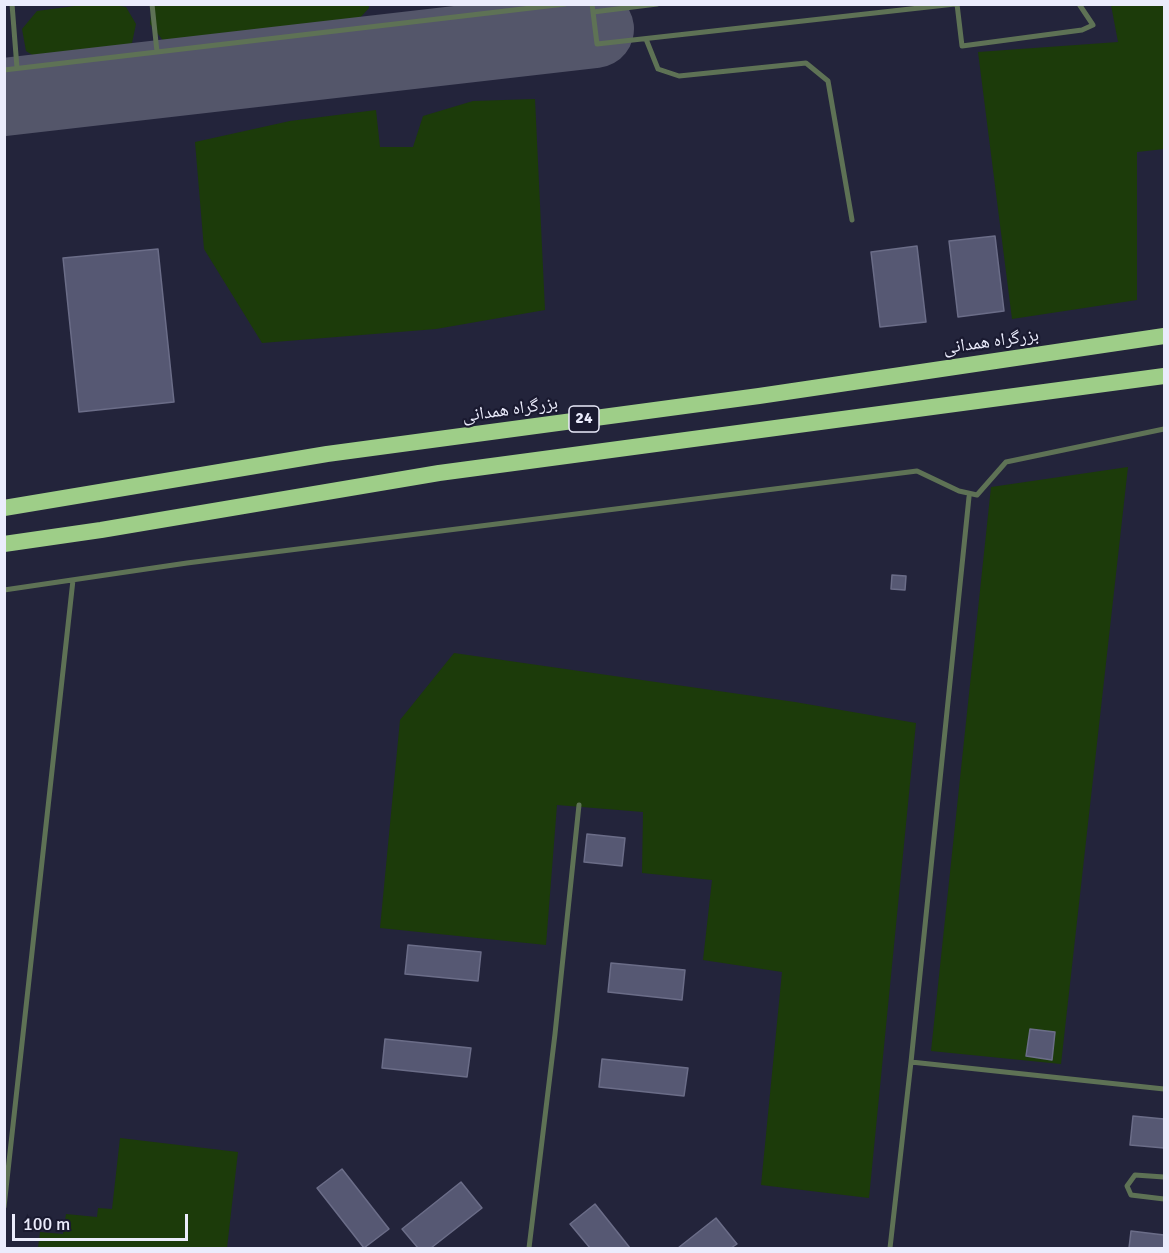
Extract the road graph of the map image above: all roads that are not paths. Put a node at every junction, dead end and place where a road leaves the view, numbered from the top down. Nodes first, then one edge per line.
1 (12, 4) edge
2 (152, 4) edge
3 (565, 4) edge
4 (592, 4) edge
5 (657, 4) edge
6 (956, 4) edge
7 (1079, 4) edge
8 (593, 12) junction
9 (646, 39) junction
10 (157, 52) junction
11 (16, 68) junction
12 (4, 70) edge
13 (852, 220) dead end
14 (1164, 336) edge
15 (1164, 377) edge
16 (1164, 429) edge
17 (969, 497) dead end
18 (4, 508) edge
19 (4, 543) edge
20 (73, 580) junction
21 (4, 590) edge
22 (579, 805) dead end
23 (911, 1062) junction
24 (1164, 1089) edge
25 (1164, 1177) edge
26 (1164, 1198) edge
27 (4, 1208) edge
28 (529, 1248) edge
29 (890, 1248) edge

1 - 11 lane
2 - 10 lane
3 - 10 lane
4 - 8 lane
5 - 8 lane
6 - 7 lane
6 - 9 lane
8 - 9 lane
9 - 13 lane
10 - 11 lane
11 - 12 lane
14 - 18 highway, بزرگراه همدانی / 24
15 - 19 highway, 24
16 - 20 lane
17 - 23 lane
20 - 21 lane
20 - 27 lane
22 - 28 lane
23 - 24 lane
23 - 29 lane
25 - 26 lane

